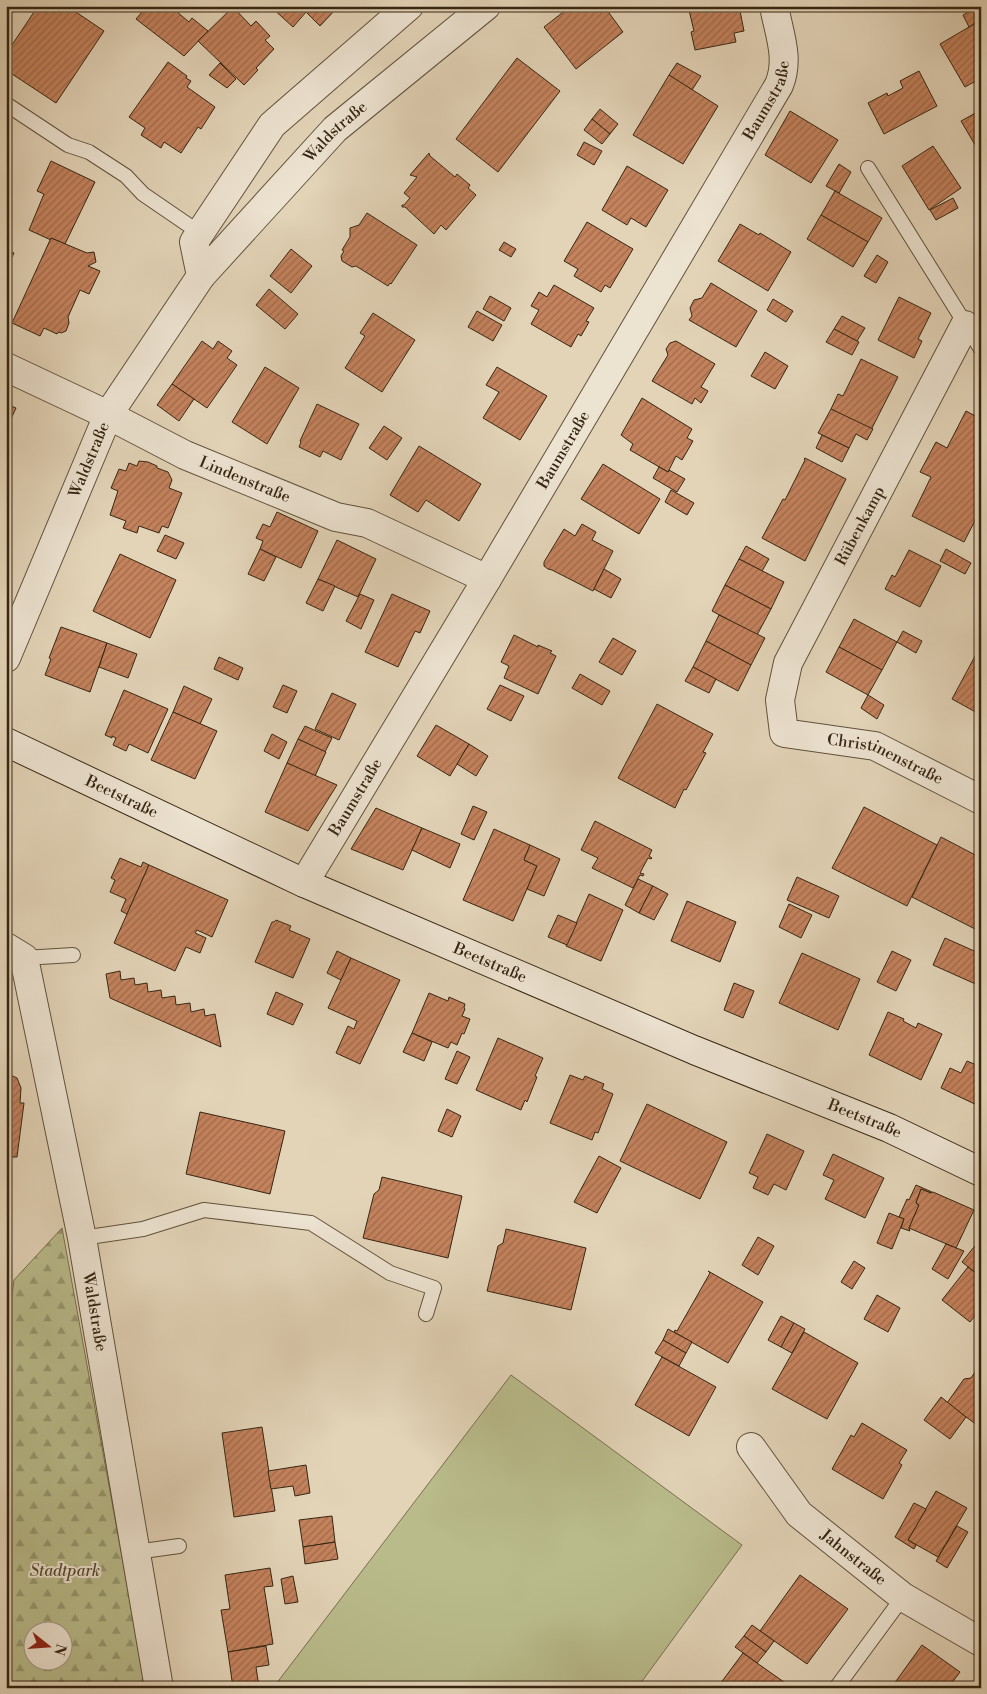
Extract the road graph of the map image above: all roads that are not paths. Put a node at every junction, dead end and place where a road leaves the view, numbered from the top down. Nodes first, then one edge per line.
1 (409, 6) edge
2 (486, 6) edge
3 (774, 6) edge
4 (6, 104) edge
5 (868, 168) dead end
6 (200, 233) junction
7 (201, 276) junction
8 (965, 325) junction
9 (981, 349) edge
10 (6, 367) edge
11 (108, 415) junction
12 (487, 579) junction
13 (6, 658) edge
14 (784, 734) joint
15 (6, 742) edge
16 (981, 800) edge
17 (304, 883) junction
18 (15, 953) edge
19 (73, 955) dead end
20 (981, 1172) edge
21 (82, 1238) junction
22 (426, 1314) dead end
23 (751, 1447) dead end
24 (179, 1546) dead end
25 (136, 1552) junction
26 (903, 1598) junction
27 (981, 1642) edge
28 (159, 1688) edge
29 (836, 1688) edge

1 - 6 street
2 - 7 street, Waldstraße
3 - 12 street, Baumstraße
4 - 6 lane
5 - 8 lane
6 - 7 street
7 - 11 street, Waldstraße
8 - 9 lane
8 - 14 street, Rübenkamp
10 - 11 street, Lindenstraße
11 - 12 street, Lindenstraße
11 - 13 street, Waldstraße
12 - 17 street, Baumstraße
14 - 16 street, Christinenstraße
15 - 17 street, Beetstraße
17 - 20 street, Beetstraße
18 - 19 lane
18 - 21 street, Waldstraße
21 - 22 lane
21 - 25 street, Waldstraße
23 - 26 street, Jahnstraße
24 - 25 lane
25 - 28 street, Waldstraße
26 - 27 street, Jahnstraße
26 - 29 lane

